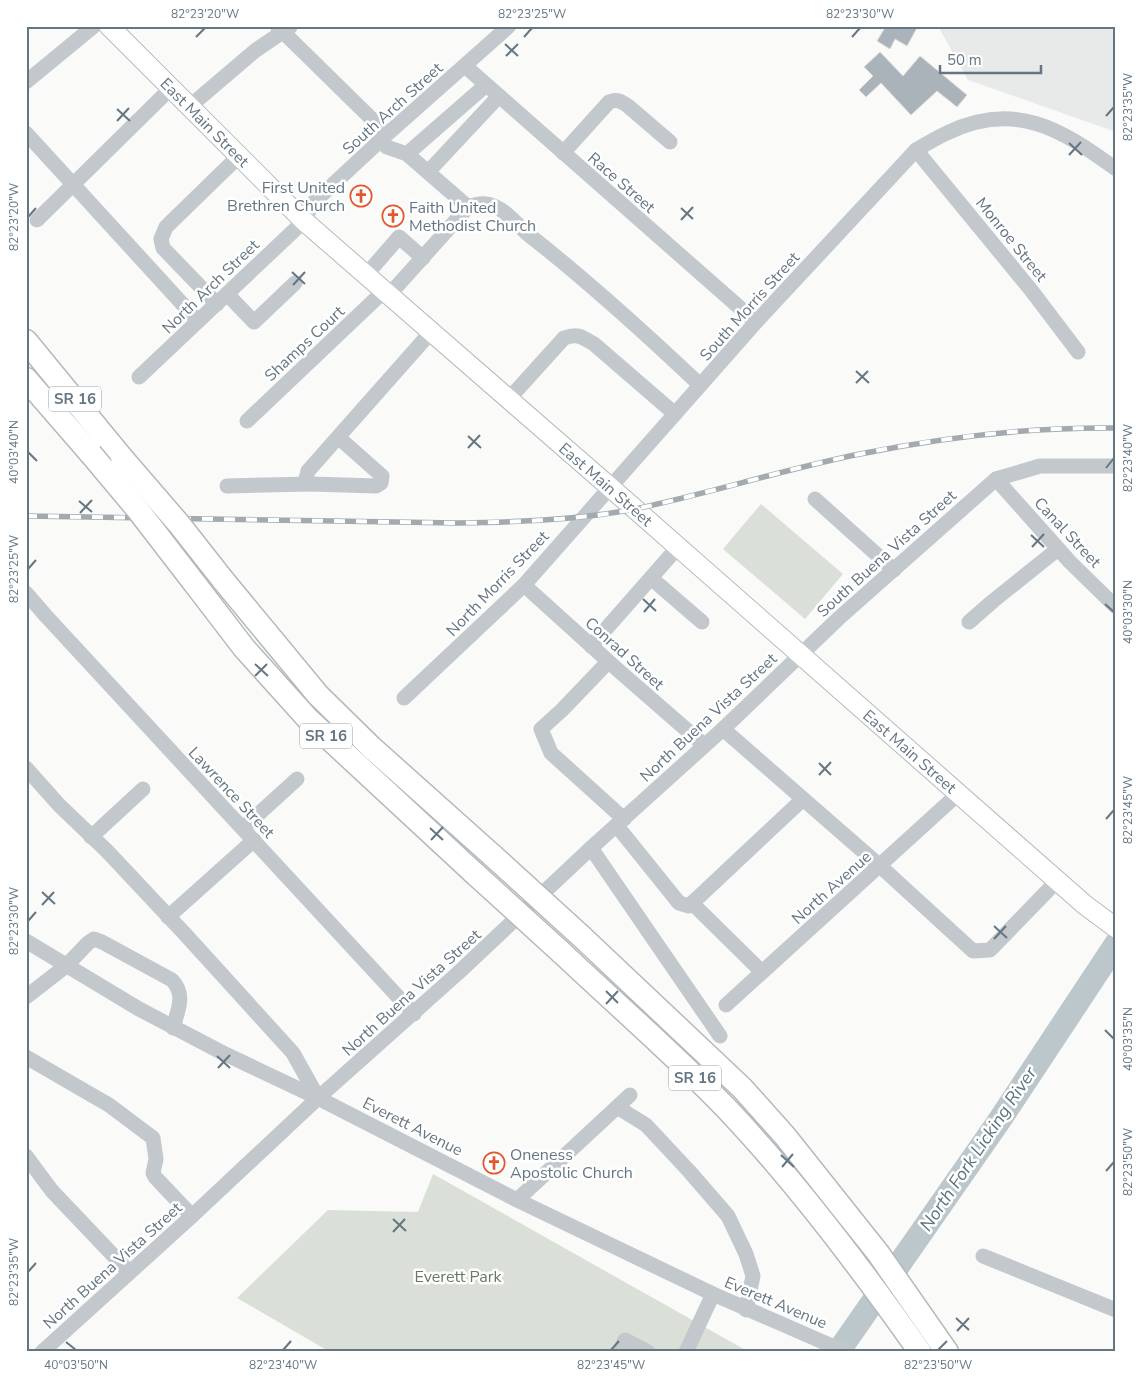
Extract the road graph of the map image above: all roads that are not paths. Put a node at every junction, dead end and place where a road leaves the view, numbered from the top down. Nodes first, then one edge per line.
1 (94, 26) edge
2 (109, 26) edge
3 (509, 26) edge
4 (284, 28) edge
5 (465, 66) junction
6 (26, 82) edge
7 (486, 85) junction
8 (171, 88) junction
9 (499, 96) junction
10 (189, 106) junction
11 (26, 132) edge
12 (383, 138) junction
13 (670, 142) dead end
14 (916, 150) junction
15 (563, 153) junction
16 (407, 154) junction
17 (239, 156) junction
18 (1116, 169) edge
19 (428, 172) junction
20 (74, 183) junction
21 (468, 207) junction
22 (37, 220) dead end
23 (304, 221) junction
24 (423, 258) junction
25 (366, 275) junction
26 (295, 283) dead end
27 (387, 293) junction
28 (222, 299) junction
29 (198, 322) junction
30 (756, 322) junction
31 (431, 332) junction
32 (26, 341) edge
33 (1078, 352) dead end
34 (139, 378) dead end
35 (27, 381) edge
36 (700, 385) junction
37 (508, 400) junction
38 (675, 414) junction
39 (247, 421) dead end
40 (338, 437) junction
41 (1116, 466) edge
42 (996, 479) junction
43 (311, 484) junction
44 (227, 486) dead end
45 (610, 488) junction
46 (815, 498) dead end
47 (678, 547) junction
48 (1058, 549) junction
49 (894, 570) junction
50 (652, 578) junction
51 (524, 585) junction
52 (26, 592) edge
53 (1116, 607) edge
54 (702, 622) dead end
55 (970, 622) dead end
56 (591, 646) junction
57 (800, 654) junction
58 (608, 662) junction
59 (404, 698) dead end
60 (723, 729) junction
61 (704, 745) junction
62 (26, 768) edge
63 (297, 779) dead end
64 (143, 789) dead end
65 (958, 794) junction
66 (803, 798) junction
67 (621, 822) junction
68 (243, 828) junction
69 (91, 837) junction
70 (254, 840) junction
71 (591, 848) junction
72 (880, 866) junction
73 (1057, 881) junction
74 (692, 903) junction
75 (168, 917) junction
76 (1116, 928) edge
77 (26, 941) edge
78 (66, 966) junction
79 (762, 972) junction
80 (26, 997) edge
81 (726, 1005) dead end
82 (414, 1014) junction
83 (173, 1028) junction
84 (720, 1036) dead end
85 (26, 1057) edge
86 (630, 1095) dead end
87 (318, 1098) junction
88 (617, 1107) junction
89 (26, 1156) edge
90 (517, 1200) junction
91 (192, 1216) junction
92 (983, 1256) dead end
93 (129, 1272) junction
94 (713, 1294) junction
95 (746, 1310) junction
96 (1116, 1310) edge
97 (42, 1352) edge
98 (619, 1352) edge
99 (648, 1352) edge
100 (686, 1352) edge
101 (846, 1352) edge
102 (920, 1352) edge
103 (947, 1352) edge

1 - 6 street
2 - 8 main road, East Main Street
3 - 5 street, South Arch Street
4 - 10 street
4 - 12 street
5 - 7 street, Race Street
5 - 12 street, South Arch Street
7 - 9 street, Race Street
7 - 16 street
8 - 10 main road, East Main Street
8 - 20 street
9 - 15 street, Race Street
9 - 19 street
10 - 17 main road, East Main Street
11 - 20 street
12 - 16 street
12 - 23 street, South Arch Street
13 - 15 street
14 - 18 street, South Morris Street
14 - 30 street, South Morris Street
14 - 33 street, Monroe Street
15 - 30 street, Race Street
16 - 19 street
17 - 23 main road, East Main Street
17 - 28 street
19 - 21 street
20 - 22 street
20 - 29 street
21 - 24 street, Shamps Court
21 - 36 street
23 - 25 main road, East Main Street
23 - 28 street, North Arch Street
24 - 25 street
24 - 27 street, Shamps Court
25 - 27 main road, East Main Street
26 - 28 street
27 - 31 main road, East Main Street
27 - 39 street, Shamps Court
28 - 29 street, North Arch Street
29 - 34 street, North Arch Street
30 - 36 street, South Morris Street
31 - 37 main road, East Main Street
31 - 40 street
32 - 103 highway, SR 16, bridge
35 - 102 highway, SR 16, bridge
36 - 38 street, South Morris Street
37 - 38 street
37 - 45 main road, East Main Street
38 - 45 street, South Morris Street
40 - 43 street
40 - 43 street
41 - 42 street
42 - 48 street, Canal Street
42 - 49 street, South Buena Vista Street
43 - 44 street
45 - 47 main road, East Main Street
45 - 51 street, North Morris Street
46 - 49 street
47 - 50 street
47 - 57 main road, East Main Street
48 - 53 street, Canal Street
48 - 55 street
49 - 57 street, South Buena Vista Street
50 - 54 street
50 - 56 street
51 - 56 street, Conrad Street
51 - 59 street, North Morris Street
52 - 68 street, Lawrence Street
56 - 58 street, Conrad Street
57 - 60 street, North Buena Vista Street
57 - 65 main road, East Main Street
58 - 61 street, Conrad Street
58 - 67 street
60 - 61 street, North Buena Vista Street
60 - 66 street
61 - 67 street, North Buena Vista Street
62 - 69 street
63 - 68 street
64 - 69 street
65 - 72 street, North Avenue
65 - 73 main road, East Main Street
66 - 72 street
66 - 74 street
67 - 71 street, North Buena Vista Street
67 - 74 street
68 - 70 street, Lawrence Street
69 - 75 street
70 - 75 street
70 - 82 street, Lawrence Street
71 - 82 street, North Buena Vista Street
71 - 84 street
72 - 73 street
72 - 79 street, North Avenue
73 - 76 main road, East Main Street
74 - 79 street
75 - 87 street
77 - 78 street, Everett Avenue
78 - 80 street
78 - 83 street, Everett Avenue
78 - 83 street
79 - 81 street, North Avenue
82 - 87 street, North Buena Vista Street
83 - 87 street, Everett Avenue
85 - 91 street
86 - 88 street
87 - 90 street, Everett Avenue
87 - 91 street, North Buena Vista Street
88 - 90 street
88 - 95 street
89 - 93 street
90 - 94 street, Everett Avenue
91 - 93 street, North Buena Vista Street
92 - 96 street
93 - 97 street, North Buena Vista Street
94 - 95 street, Everett Avenue
94 - 100 street
95 - 101 street, Everett Avenue
98 - 99 street

